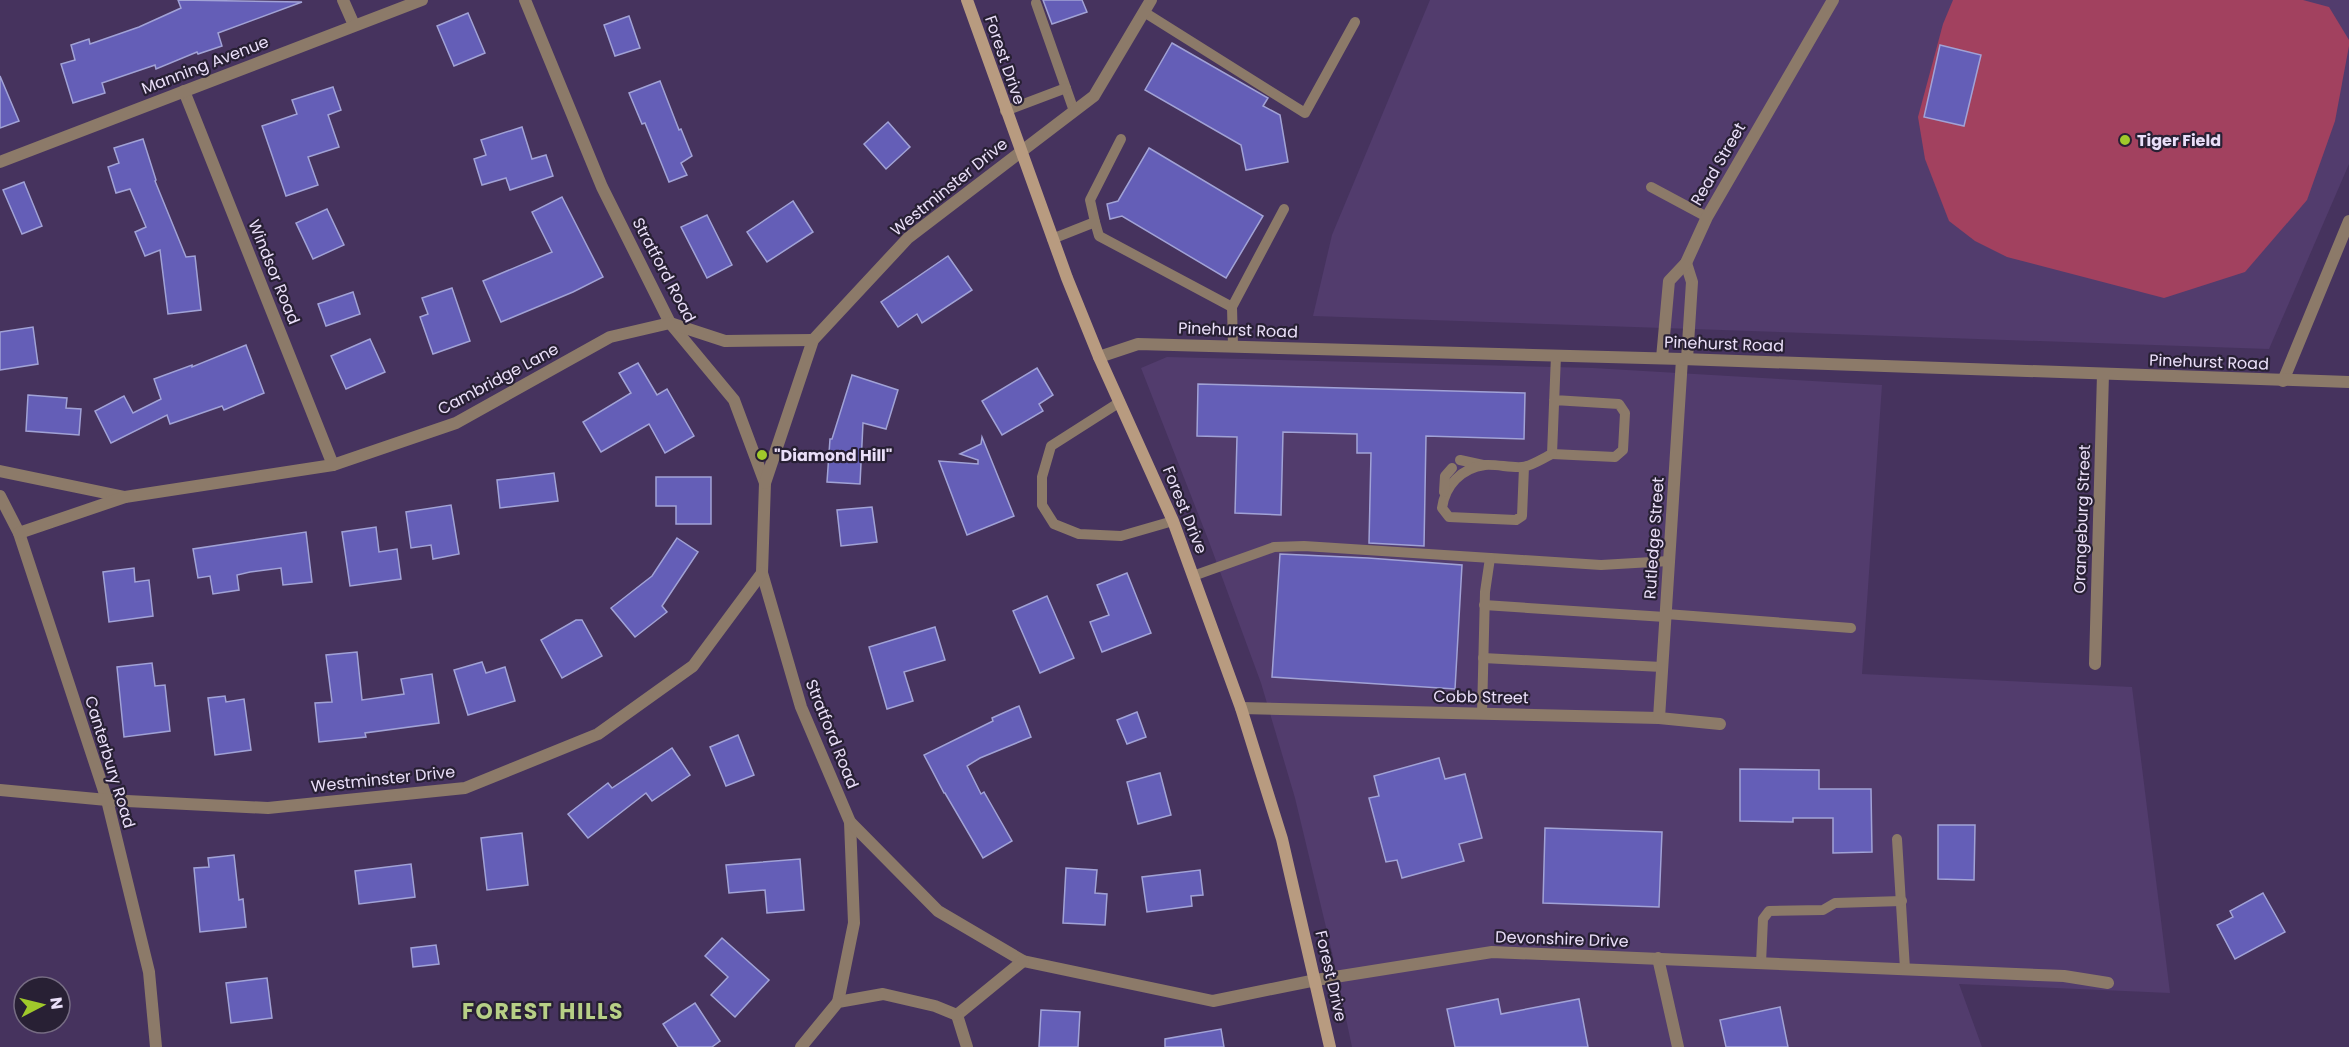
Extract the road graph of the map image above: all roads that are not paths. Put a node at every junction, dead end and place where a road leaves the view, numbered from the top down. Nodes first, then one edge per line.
1 (343, 0) edge
2 (422, 0) edge
3 (525, 0) edge
4 (967, 0) edge
5 (1151, 0) edge
6 (1833, 0) edge
7 (1036, 3) dead end
8 (1144, 12) junction
9 (1355, 22) dead end
10 (354, 26) junction
11 (1066, 88) junction
12 (184, 91) junction
13 (1005, 111) junction
14 (1074, 111) junction
15 (1121, 139) dead end
16 (1020, 151) junction
17 (0, 162) edge
18 (1651, 187) dead end
19 (1284, 209) dead end
20 (1707, 217) junction
21 (2349, 221) edge
22 (1095, 222) junction
23 (1052, 239) junction
24 (1686, 263) junction
25 (1232, 307) junction
26 (670, 322) junction
27 (813, 340) junction
28 (1233, 346) junction
29 (1556, 356) junction
30 (1099, 357) junction
31 (1662, 358) junction
32 (1684, 359) junction
33 (2103, 374) junction
34 (2283, 381) junction
35 (2349, 382) edge
36 (1554, 400) junction
37 (1120, 402) junction
38 (1552, 454) junction
39 (1460, 459) dead end
40 (333, 465) junction
41 (1483, 465) junction
42 (1524, 467) junction
43 (1452, 468) dead end
44 (0, 471) edge
45 (765, 483) junction
46 (0, 496) edge
47 (126, 497) junction
48 (1443, 497) junction
49 (1173, 521) junction
50 (19, 533) junction
51 (1490, 558) junction
52 (1669, 561) junction
53 (762, 573) junction
54 (1193, 576) junction
55 (1484, 605) junction
56 (1666, 615) junction
57 (1851, 628) dead end
58 (1483, 658) junction
59 (2095, 664) dead end
60 (1662, 667) junction
61 (1241, 708) junction
62 (1482, 714) junction
63 (1659, 718) junction
64 (1720, 724) dead end
65 (0, 790) edge
66 (107, 800) junction
67 (850, 822) junction
68 (1897, 839) dead end
69 (1902, 901) junction
70 (1658, 958) junction
71 (1023, 961) junction
72 (1761, 963) junction
73 (1905, 969) junction
74 (1316, 980) junction
75 (2108, 983) dead end
76 (838, 1002) junction
77 (957, 1015) junction
78 (156, 1047) edge
79 (801, 1047) edge
80 (967, 1047) edge
81 (1330, 1047) edge
82 (1678, 1047) edge

1 - 10 street
2 - 10 street, Manning Avenue
3 - 26 street, Stratford Road
4 - 13 main road, Forest Drive
5 - 8 street, Westminster Drive
6 - 20 street, Read Street
7 - 11 lane
8 - 9 lane
8 - 14 street, Westminster Drive
10 - 12 street, Manning Avenue
11 - 13 lane
11 - 14 lane
12 - 17 street, Manning Avenue
12 - 40 street, Windsor Road
13 - 16 main road, Forest Drive
14 - 16 street, Westminster Drive
15 - 22 lane
16 - 23 main road, Forest Drive
16 - 27 street, Westminster Drive
18 - 20 lane
19 - 25 lane
20 - 24 street, Read Street
21 - 34 street
22 - 23 lane
22 - 25 lane
23 - 30 main road, Forest Drive
24 - 31 street, Read Street
24 - 32 street
25 - 28 lane
26 - 27 street
26 - 40 street, Cambridge Lane
26 - 45 street, Stratford Road
27 - 45 street, Westminster Drive
28 - 29 street, Pinehurst Road
28 - 30 street, Pinehurst Road
29 - 31 street, Pinehurst Road
29 - 36 lane
30 - 37 main road, Forest Drive
31 - 32 street, Pinehurst Road
32 - 33 street, Pinehurst Road
32 - 52 street, Rutledge Street
33 - 34 street, Pinehurst Road
33 - 59 street, Orangeburg Street
34 - 35 street, Pinehurst Road
36 - 38 lane
36 - 38 lane
37 - 49 main road, Forest Drive
37 - 49 lane
38 - 42 lane
39 - 41 lane
40 - 47 street, Cambridge Lane
41 - 42 lane
41 - 48 lane
42 - 48 lane
43 - 48 lane
44 - 47 street, Cambridge Lane
45 - 53 street, Stratford Road
46 - 50 street, Canterbury Road
47 - 50 street, Cambridge Lane
49 - 54 main road, Forest Drive
50 - 66 street, Canterbury Road
51 - 52 lane
51 - 54 lane
51 - 55 lane
52 - 56 street, Rutledge Street
53 - 66 street, Westminster Drive
53 - 67 street, Stratford Road
54 - 61 main road, Forest Drive
55 - 56 lane
55 - 58 lane
56 - 57 lane
56 - 60 street, Rutledge Street
58 - 60 lane
58 - 62 lane
60 - 63 street, Rutledge Street
61 - 62 street, Cobb Street
61 - 74 main road, Forest Drive
62 - 63 street, Cobb Street
63 - 64 street, Cobb Street
65 - 66 street, Westminster Drive
66 - 78 street, Canterbury Road
67 - 71 street, Devonshire Drive
67 - 76 street
68 - 69 lane
69 - 72 lane
69 - 73 lane
70 - 72 street, Devonshire Drive
70 - 74 street, Devonshire Drive
70 - 82 street
71 - 74 street, Devonshire Drive
71 - 77 street
72 - 73 street, Devonshire Drive
73 - 75 street, Devonshire Drive
74 - 81 main road, Forest Drive
76 - 77 street
76 - 79 street
77 - 80 street

